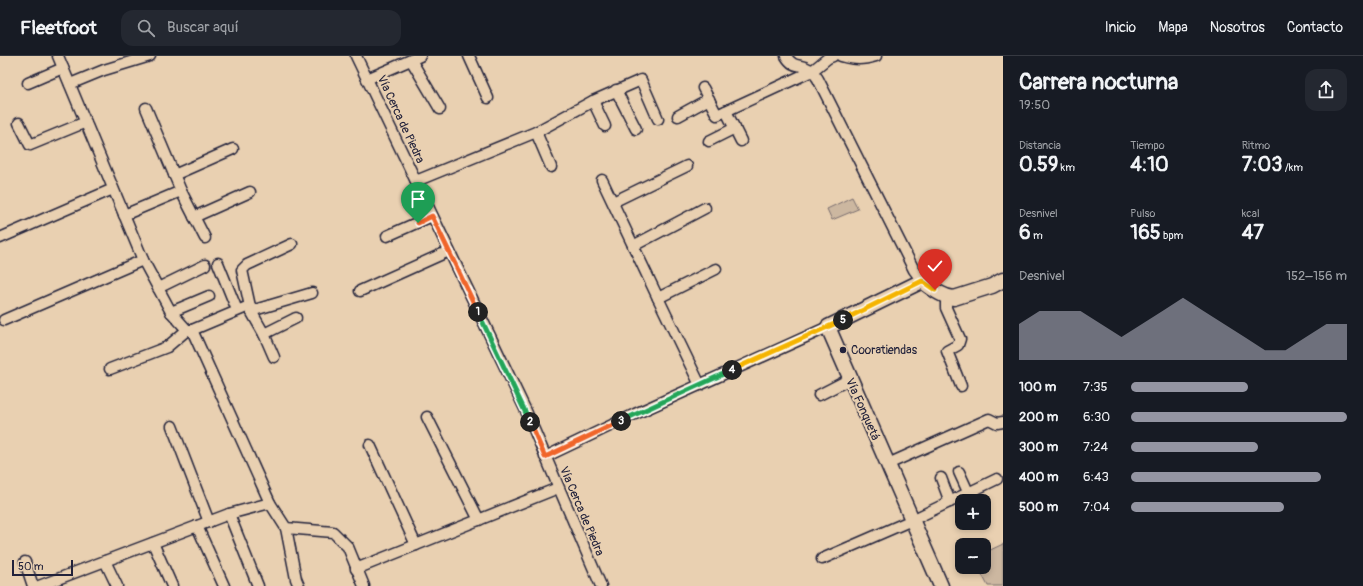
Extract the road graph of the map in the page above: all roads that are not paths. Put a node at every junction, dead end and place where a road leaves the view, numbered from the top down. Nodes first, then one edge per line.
1 (58, 56) edge
2 (150, 56) edge
3 (356, 56) edge
4 (469, 56) edge
5 (786, 56) edge
6 (833, 56) edge
7 (841, 56) edge
8 (876, 56) edge
9 (415, 58) edge
10 (64, 68) junction
11 (812, 71) junction
12 (367, 79) junction
13 (28, 83) dead end
14 (70, 84) junction
15 (703, 88) dead end
16 (616, 90) junction
17 (488, 98) dead end
18 (709, 99) junction
19 (593, 101) junction
20 (146, 108) dead end
21 (440, 109) dead end
22 (726, 111) junction
23 (678, 116) dead end
24 (658, 119) dead end
25 (86, 122) junction
26 (19, 123) dead end
27 (605, 126) dead end
28 (735, 128) junction
29 (636, 129) dead end
30 (536, 132) junction
31 (709, 141) dead end
32 (741, 141) dead end
33 (233, 149) dead end
34 (687, 166) dead end
35 (552, 167) dead end
36 (174, 175) junction
37 (602, 180) dead end
38 (416, 181) junction
39 (113, 189) junction
40 (181, 191) junction
41 (250, 192) dead end
42 (613, 202) junction
43 (705, 208) dead end
44 (124, 215) junction
45 (432, 216) junction
46 (194, 217) junction
47 (388, 236) dead end
48 (0, 238) edge
49 (205, 238) dead end
50 (292, 244) dead end
51 (633, 246) junction
52 (449, 251) junction
53 (144, 260) junction
54 (218, 263) dead end
55 (204, 265) dead end
56 (716, 269) dead end
57 (1003, 280) edge
58 (922, 281) junction
59 (158, 288) junction
60 (360, 291) dead end
61 (312, 293) dead end
62 (209, 296) dead end
63 (949, 297) junction
64 (658, 298) junction
65 (250, 308) junction
66 (237, 310) junction
67 (171, 312) junction
68 (296, 318) dead end
69 (4, 320) dead end
70 (828, 327) junction
71 (189, 330) junction
72 (264, 334) junction
73 (274, 357) dead end
74 (110, 368) dead end
75 (850, 379) junction
76 (700, 385) junction
77 (961, 386) dead end
78 (819, 394) dead end
79 (427, 417) dead end
80 (1003, 422) edge
81 (172, 426) dead end
82 (370, 445) dead end
83 (545, 457) junction
84 (888, 464) junction
85 (959, 472) dead end
86 (941, 478) dead end
87 (997, 479) dead end
88 (558, 488) junction
89 (969, 494) joint
90 (955, 500) edge
91 (950, 502) junction
92 (270, 503) junction
93 (229, 514) junction
94 (479, 520) junction
95 (912, 520) junction
96 (209, 522) junction
97 (197, 526) junction
98 (286, 528) junction
99 (153, 543) junction
100 (416, 545) junction
101 (822, 559) dead end
102 (105, 561) junction
103 (25, 562) dead end
104 (356, 569) junction
105 (33, 586) edge
106 (39, 586) edge
107 (117, 586) edge
108 (172, 586) edge
109 (224, 586) edge
110 (258, 586) edge
111 (299, 586) edge
112 (364, 586) edge
113 (601, 586) edge
114 (941, 586) edge

1 - 10 street
2 - 14 street
3 - 12 street, Vía Cerca de Piedra
4 - 17 street
5 - 11 street
6 - 11 street
7 - 8 street
9 - 12 street
9 - 21 street
10 - 13 street
10 - 14 street
11 - 22 street
11 - 58 street
12 - 38 street, Vía Cerca de Piedra
14 - 25 street
15 - 18 street
16 - 19 street
16 - 24 street
16 - 29 street
18 - 22 street
18 - 23 street
19 - 27 street
19 - 30 street
20 - 36 street
22 - 28 street
25 - 26 street
25 - 39 street
28 - 31 street
28 - 32 street
30 - 35 street
30 - 38 street
33 - 36 street
34 - 42 street
36 - 40 street
37 - 42 street
38 - 45 street, Vía Cerca de Piedra
39 - 44 street
39 - 48 street
40 - 44 street
40 - 46 street
41 - 46 street
42 - 51 street
43 - 51 street
44 - 53 street
45 - 47 street
45 - 52 street, Vía Cerca de Piedra
46 - 49 street
50 - 65 street
51 - 64 street
52 - 60 street
52 - 83 street, Vía Cerca de Piedra
53 - 59 street
53 - 69 street
54 - 66 street
55 - 59 street
56 - 64 street
57 - 63 street
58 - 63 street
58 - 70 street
59 - 67 street
61 - 65 street
62 - 67 street
63 - 77 street
64 - 76 street
65 - 66 street
65 - 72 street
66 - 71 street
67 - 71 street
68 - 72 street
70 - 75 street, Vía Fonquetá
70 - 76 street
71 - 74 street
71 - 92 street
72 - 73 street
75 - 78 street
75 - 84 street, Vía Fonquetá
76 - 83 street
79 - 94 street
80 - 84 street
81 - 96 street
82 - 100 street
83 - 88 street, Vía Cerca de Piedra
84 - 95 street, Vía Fonquetá
85 - 89 street
86 - 91 street
87 - 89 street
88 - 94 street
88 - 113 street, Vía Cerca de Piedra
90 - 91 street
91 - 95 street
92 - 93 street
92 - 98 street
93 - 96 street
93 - 110 street
94 - 100 street
95 - 101 street
95 - 114 street, Vía Fonquetá
96 - 97 street
97 - 99 street
97 - 109 street
98 - 104 street
98 - 111 street
99 - 102 street
99 - 108 street
100 - 104 street
102 - 106 street
102 - 107 street
103 - 105 street
104 - 112 street

